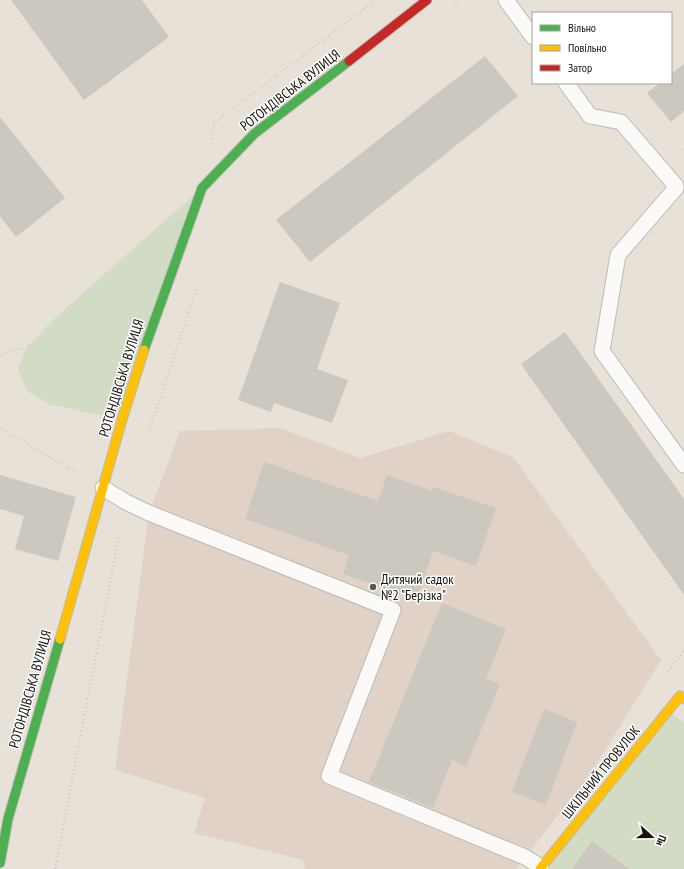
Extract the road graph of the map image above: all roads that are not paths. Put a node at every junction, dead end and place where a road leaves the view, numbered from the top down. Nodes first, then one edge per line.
1 (427, 0) edge
2 (506, 0) edge
3 (532, 36) edge
4 (567, 84) edge
5 (684, 464) edge
6 (103, 488) junction
7 (684, 699) edge
8 (0, 863) edge
9 (540, 868) edge

1 - 6 street, РОТОНДІВСЬКА ВУЛИЦЯ
2 - 3 lane
4 - 5 lane
6 - 8 street, РОТОНДІВСЬКА ВУЛИЦЯ
6 - 9 lane
7 - 9 street, ШКІЛЬНИЙ ПРОВУЛОК

